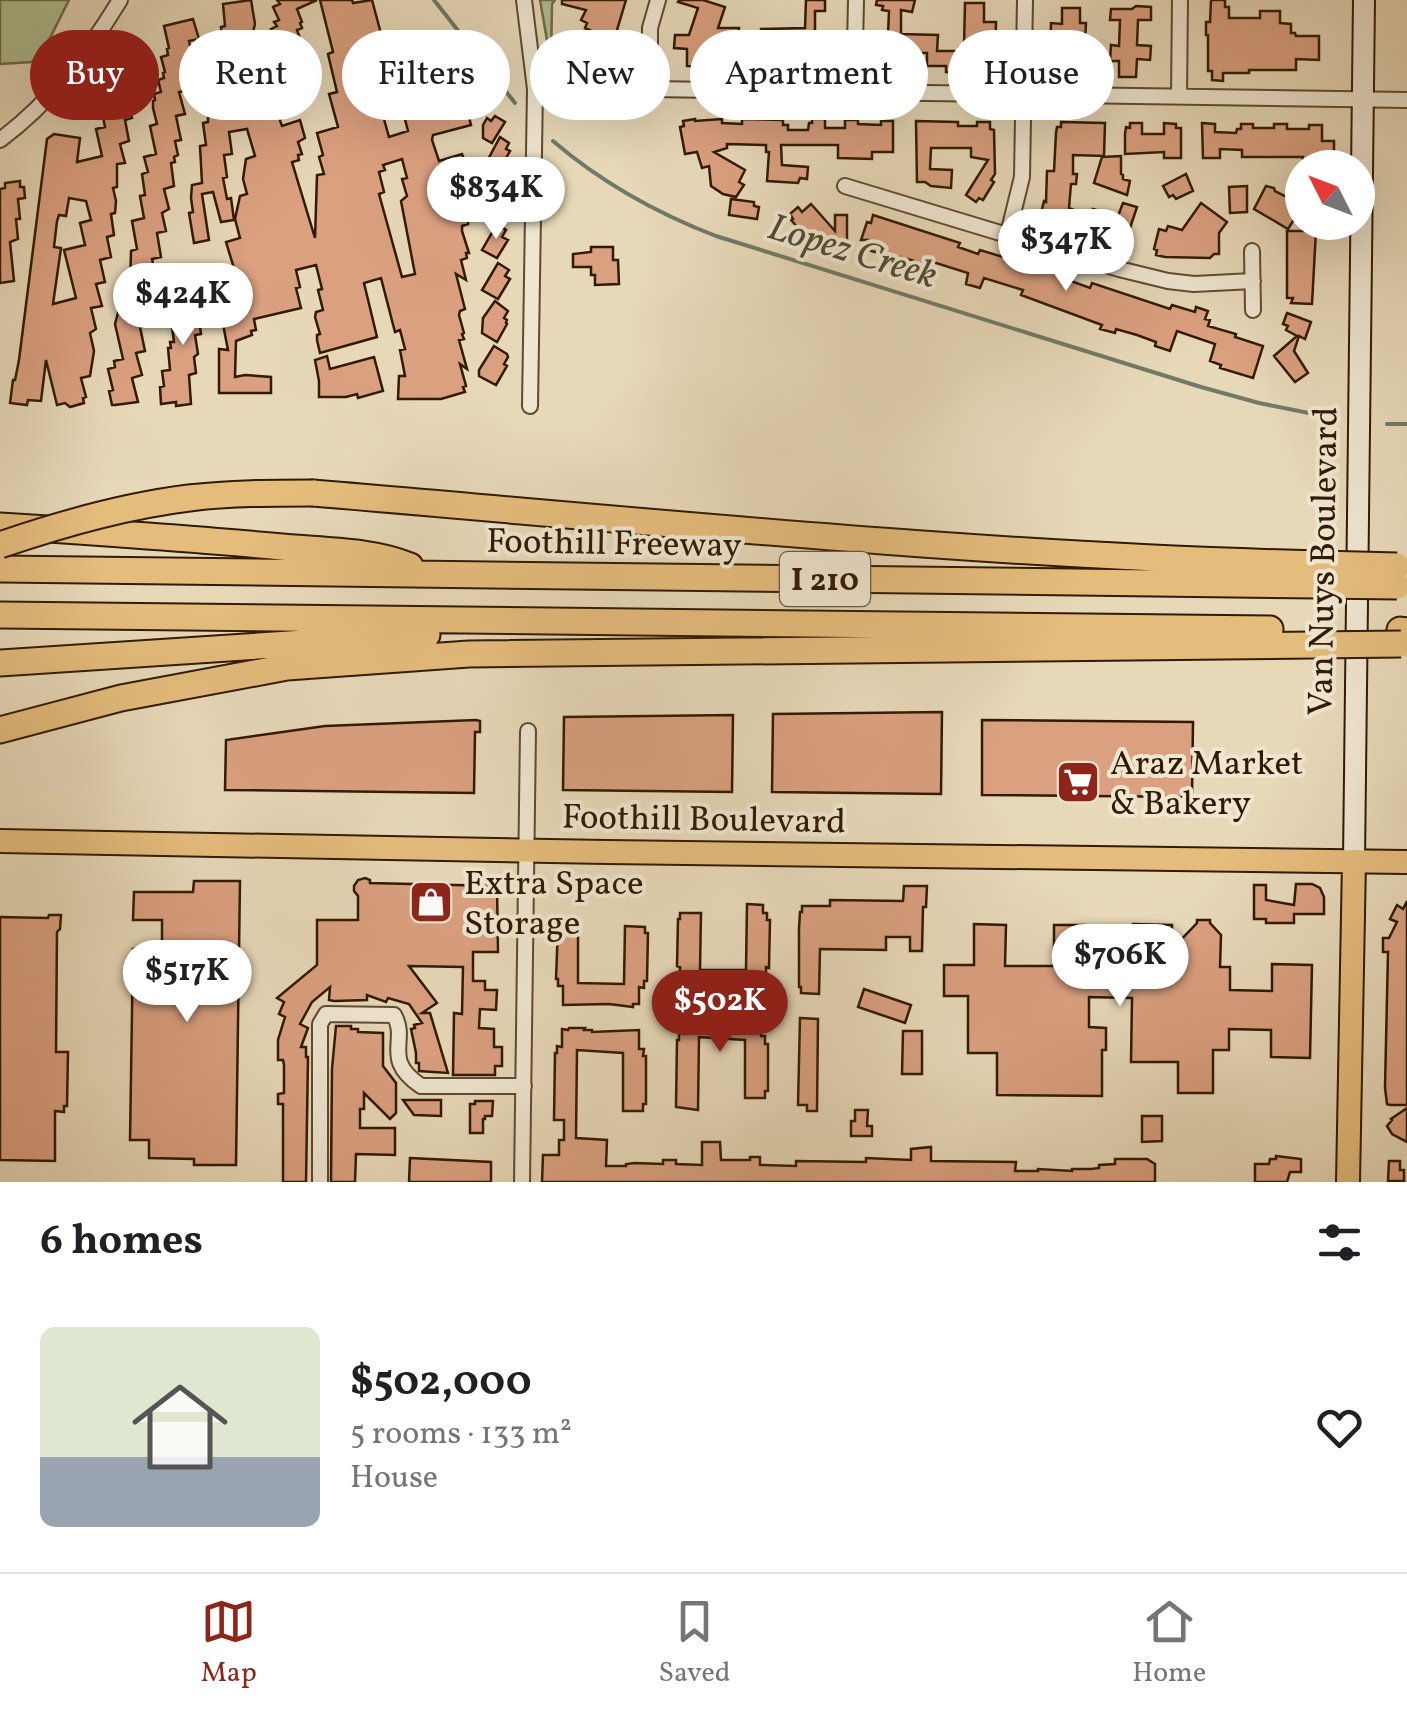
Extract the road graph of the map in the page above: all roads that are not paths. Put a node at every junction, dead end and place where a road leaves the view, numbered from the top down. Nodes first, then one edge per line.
1 (120, 0) edge
2 (524, 0) edge
3 (658, 0) edge
4 (856, 0) edge
5 (1025, 0) edge
6 (1180, 0) edge
7 (1364, 0) edge
8 (650, 30) edge
9 (855, 30) edge
10 (1025, 30) edge
11 (530, 38) edge
12 (1114, 95) edge
13 (1178, 96) junction
14 (1362, 100) junction
15 (1407, 100) edge
16 (534, 120) edge
17 (1023, 120) edge
18 (0, 140) edge
19 (845, 186) dead end
20 (1008, 234) junction
21 (1252, 251) dead end
22 (1253, 281) junction
23 (1253, 310) dead end
24 (530, 406) dead end
25 (0, 526) edge
26 (0, 545) edge
27 (0, 569) edge
28 (433, 575) junction
29 (1319, 575) junction
30 (1402, 576) edge
31 (0, 615) edge
32 (717, 623) junction
33 (1314, 637) junction
34 (1404, 637) edge
35 (0, 663) edge
36 (0, 730) edge
37 (528, 731) dead end
38 (0, 841) edge
39 (526, 851) junction
40 (1354, 862) junction
41 (1407, 862) edge
42 (524, 1086) junction
43 (320, 1182) edge
44 (522, 1182) edge
45 (1348, 1182) edge

1 - 18 street
2 - 11 street
3 - 8 street
4 - 9 street
5 - 10 street
6 - 13 street
7 - 14 street, Van Nuys Boulevard
12 - 13 street
13 - 14 street
14 - 15 street
14 - 40 street, Van Nuys Boulevard
16 - 24 street
17 - 20 street
19 - 20 street
20 - 22 street
21 - 22 street
22 - 23 street
25 - 28 highway
26 - 29 highway, bridge
27 - 28 highway, Foothill Freeway / I 210
28 - 29 highway, Foothill Freeway / I 210
29 - 30 highway, Foothill Freeway / I 210, bridge
31 - 32 highway, I 210
32 - 33 highway, I 210
32 - 35 highway
33 - 34 highway, I 210
33 - 36 highway
37 - 39 street
38 - 39 main road, Foothill Boulevard
39 - 40 main road, Foothill Boulevard
39 - 42 street
40 - 41 main road, Foothill Boulevard
40 - 45 main road, Van Nuys Boulevard
42 - 43 street
42 - 44 street

